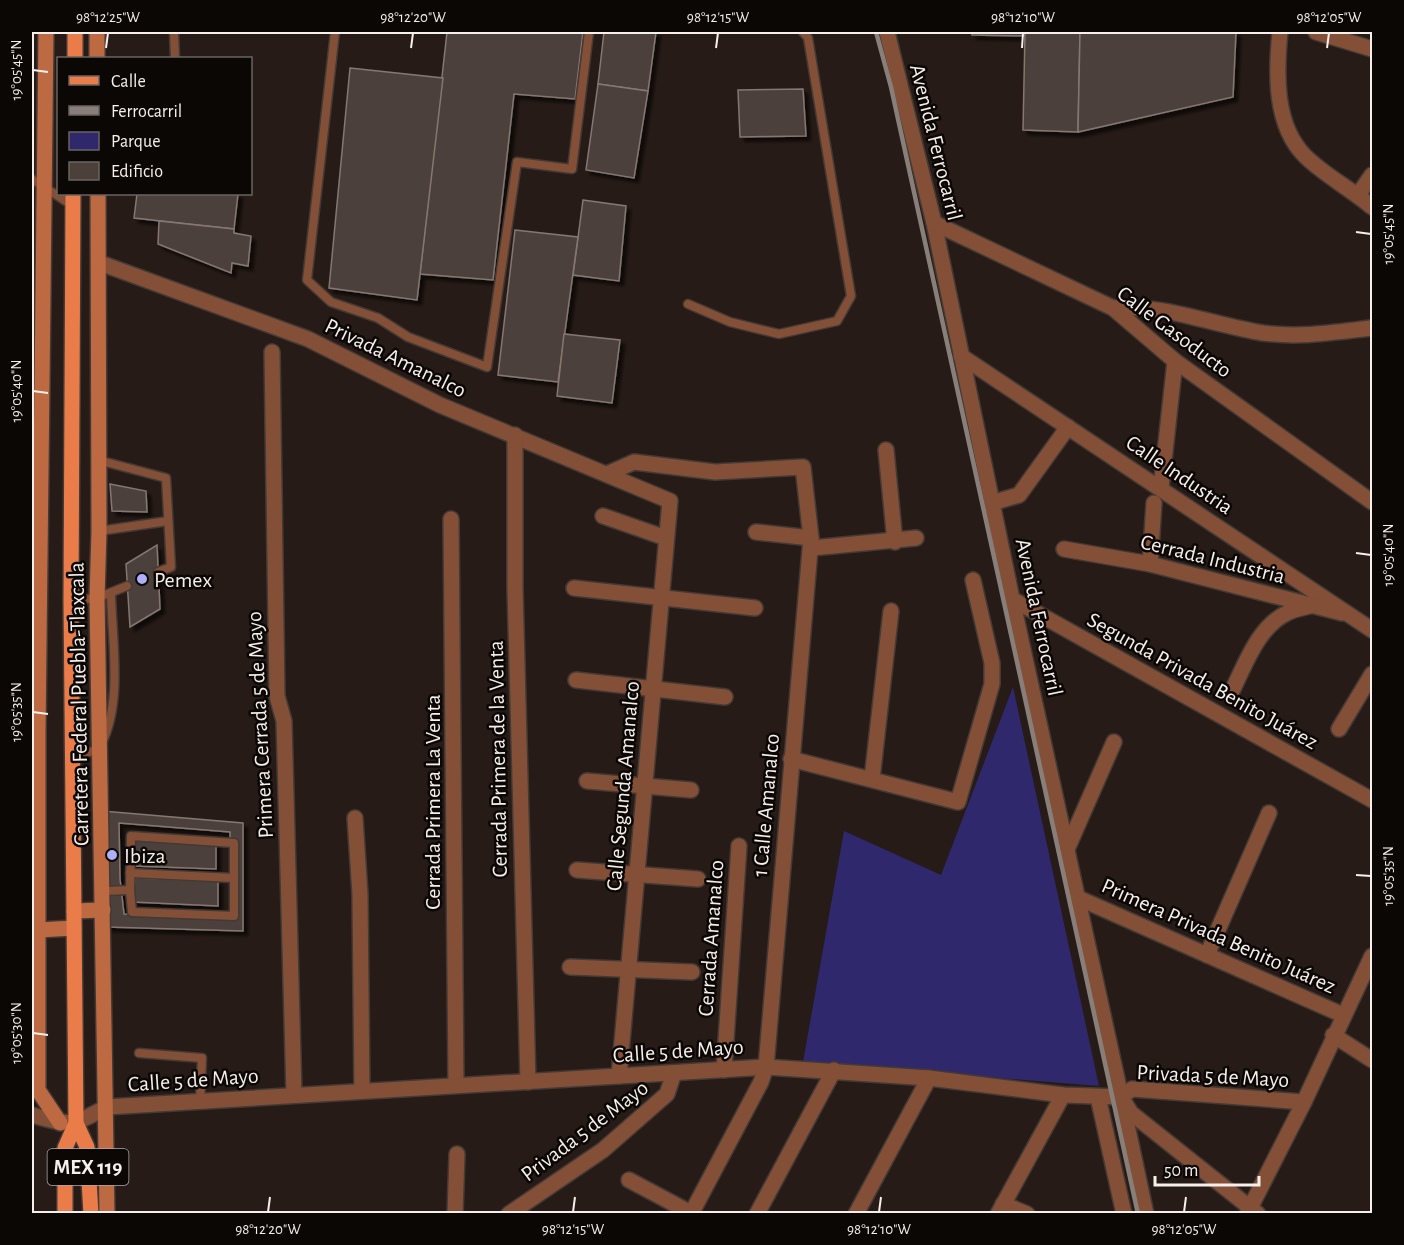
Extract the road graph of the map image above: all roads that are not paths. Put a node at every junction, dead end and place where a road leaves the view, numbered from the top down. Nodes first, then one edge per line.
1 (46, 32) edge
2 (75, 32) edge
3 (97, 32) edge
4 (174, 32) edge
5 (335, 32) edge
6 (589, 32) edge
7 (803, 32) edge
8 (887, 32) edge
9 (1280, 32) edge
10 (1316, 32) edge
11 (1372, 48) edge
12 (75, 57) edge
13 (97, 57) edge
14 (175, 57) edge
15 (1372, 175) edge
16 (38, 183) edge
17 (57, 192) edge
18 (98, 195) edge
19 (1358, 195) junction
20 (73, 200) edge
21 (1372, 207) edge
22 (934, 223) junction
23 (100, 263) junction
24 (688, 304) dead end
25 (1113, 308) junction
26 (1372, 328) edge
27 (272, 352) dead end
28 (961, 356) junction
29 (1175, 361) junction
30 (1068, 427) junction
31 (515, 435) junction
32 (886, 450) dead end
33 (98, 460) junction
34 (607, 474) junction
35 (1161, 488) junction
36 (670, 501) joint
37 (1372, 502) edge
38 (992, 503) junction
39 (1154, 503) dead end
40 (603, 516) dead end
41 (451, 519) dead end
42 (168, 521) junction
43 (99, 531) junction
44 (756, 532) dead end
45 (666, 537) junction
46 (916, 538) dead end
47 (895, 542) junction
48 (811, 543) junction
49 (1064, 549) dead end
50 (1150, 564) junction
51 (158, 572) dead end
52 (973, 580) dead end
53 (127, 586) dead end
54 (574, 588) dead end
55 (104, 595) junction
56 (661, 597) junction
57 (1012, 599) junction
58 (71, 601) junction
59 (1310, 606) junction
60 (755, 608) dead end
61 (891, 611) dead end
62 (1350, 614) junction
63 (1372, 630) edge
64 (1372, 674) edge
65 (576, 680) dead end
66 (654, 691) junction
67 (1230, 696) dead end
68 (725, 697) dead end
69 (1339, 729) dead end
70 (35, 732) edge
71 (1114, 742) dead end
72 (98, 750) junction
73 (72, 756) junction
74 (790, 759) junction
75 (872, 779) junction
76 (587, 780) dead end
77 (643, 785) junction
78 (691, 790) dead end
79 (1372, 800) edge
80 (1269, 813) dead end
81 (355, 818) dead end
82 (740, 846) dead end
83 (1068, 847) junction
84 (577, 870) dead end
85 (130, 873) junction
86 (636, 874) junction
87 (234, 878) junction
88 (698, 879) dead end
89 (130, 890) junction
90 (103, 891) junction
91 (1076, 897) junction
92 (103, 910) junction
93 (74, 911) junction
94 (74, 928) junction
95 (38, 930) junction
96 (1207, 955) junction
97 (1372, 956) edge
98 (570, 967) dead end
99 (628, 969) junction
100 (692, 972) dead end
101 (1343, 1016) junction
102 (1333, 1035) junction
103 (139, 1053) dead end
104 (1372, 1060) edge
105 (766, 1066) junction
106 (724, 1070) junction
107 (834, 1070) junction
108 (674, 1073) junction
109 (619, 1076) junction
110 (929, 1078) junction
111 (528, 1082) junction
112 (456, 1085) junction
113 (362, 1091) junction
114 (294, 1095) junction
115 (1063, 1095) junction
116 (1098, 1097) junction
117 (1121, 1097) junction
118 (200, 1102) junction
119 (1304, 1102) junction
120 (107, 1107) junction
121 (32, 1115) edge
122 (60, 1123) junction
123 (76, 1123) junction
124 (457, 1154) dead end
125 (629, 1180) dead end
126 (1000, 1209) edge
127 (1252, 1211) edge
128 (691, 1213) edge
129 (64, 1214) edge
130 (91, 1214) edge
131 (107, 1214) edge
132 (454, 1214) edge
133 (509, 1214) edge
134 (757, 1214) edge
135 (856, 1214) edge
136 (1027, 1214) edge
137 (1124, 1214) edge
138 (1146, 1214) edge

1 - 16 main road, Carretera Federal Puebla-Tlaxcala
2 - 12 main road
3 - 13 main road
4 - 14 lane
5 - 6 lane
7 - 24 lane
8 - 22 street, Avenida Ferrocarril
9 - 19 street
10 - 11 street
15 - 19 street
16 - 17 lane
16 - 70 main road, Carretera Federal Puebla-Tlaxcala
18 - 23 main road, Carretera Federal Puebla-Tlaxcala
19 - 21 street
20 - 58 main road, Carretera Federal Puebla-Tlaxcala / MEX 119
22 - 25 street, Calle Gasoducto
22 - 28 street, Avenida Ferrocarril
23 - 31 street, Privada Amanalco
23 - 33 main road, Carretera Federal Puebla-Tlaxcala
25 - 26 street
25 - 29 street, Calle Gasoducto
27 - 114 street, Primera Cerrada 5 de Mayo
28 - 30 street, Calle Industria
28 - 38 street, Avenida Ferrocarril
29 - 35 street
29 - 37 street, Calle Gasoducto
30 - 35 street, Calle Industria
30 - 38 street
31 - 34 street, Privada Amanalco
31 - 111 street, Cerrada Primera de la Venta
32 - 47 street
33 - 42 lane
33 - 43 main road, Carretera Federal Puebla-Tlaxcala
34 - 36 street, Privada Amanalco
34 - 48 street, 1 Calle Amanalco
35 - 62 street, Calle Industria
36 - 45 street, Calle Segunda Amanalco
38 - 57 street, Avenida Ferrocarril
39 - 50 street
40 - 45 street
41 - 112 street, Cerrada Primera La Venta
42 - 43 lane
42 - 51 lane
43 - 55 main road, Carretera Federal Puebla-Tlaxcala
44 - 48 street
45 - 56 street, Calle Segunda Amanalco
46 - 47 street
47 - 48 street
48 - 74 street, 1 Calle Amanalco
49 - 50 street, Cerrada Industria
50 - 59 street, Cerrada Industria
52 - 75 street
53 - 55 lane
54 - 56 street
55 - 58 lane
55 - 72 main road, Carretera Federal Puebla-Tlaxcala
56 - 60 street
56 - 66 street, Calle Segunda Amanalco
57 - 79 street, Segunda Privada Benito Juárez
57 - 83 street, Avenida Ferrocarril
58 - 73 main road, Carretera Federal Puebla-Tlaxcala / MEX 119
59 - 62 street, Cerrada Industria
59 - 67 street
61 - 75 street
62 - 63 street, Calle Industria
64 - 69 street
65 - 66 street
66 - 68 street
66 - 77 street, Calle Segunda Amanalco
70 - 95 main road, Carretera Federal Puebla-Tlaxcala
71 - 83 street
72 - 73 lane
72 - 90 main road, Carretera Federal Puebla-Tlaxcala
73 - 93 main road, Carretera Federal Puebla-Tlaxcala / MEX 119
74 - 75 street
74 - 105 street, 1 Calle Amanalco
76 - 77 street
77 - 78 street
77 - 86 street, Calle Segunda Amanalco
80 - 96 street
81 - 113 street
82 - 106 street, Cerrada Amanalco
83 - 91 street, Avenida Ferrocarril
84 - 86 street
85 - 87 lane
85 - 87 lane
85 - 89 lane
86 - 88 street
86 - 99 street, Calle Segunda Amanalco
87 - 89 lane
89 - 90 lane
90 - 92 main road, Carretera Federal Puebla-Tlaxcala
91 - 96 street, Primera Privada Benito Juárez
91 - 117 street, Avenida Ferrocarril
92 - 93 main road
92 - 120 main road, Carretera Federal Puebla-Tlaxcala
93 - 94 main road, Carretera Federal Puebla-Tlaxcala / MEX 119
94 - 95 main road
94 - 123 main road, Carretera Federal Puebla-Tlaxcala / MEX 119
95 - 122 main road, Carretera Federal Puebla-Tlaxcala
96 - 101 street, Primera Privada Benito Juárez
97 - 101 street
98 - 99 street
99 - 100 street
99 - 109 street, Calle Segunda Amanalco
101 - 102 street
102 - 104 street
102 - 119 street
103 - 118 lane
105 - 106 street, Calle 5 de Mayo
105 - 107 street, Calle 5 de Mayo
105 - 128 street, 1 Calle Amanalco
106 - 108 street, Calle 5 de Mayo
107 - 110 street, Calle 5 de Mayo
107 - 134 street
108 - 109 street, Calle 5 de Mayo
108 - 133 street, Privada 5 de Mayo
109 - 111 street, Calle 5 de Mayo
110 - 115 street, Calle 5 de Mayo
110 - 135 street
111 - 112 street, Calle 5 de Mayo
112 - 113 street, Calle 5 de Mayo
113 - 114 street, Calle 5 de Mayo
114 - 118 street, Calle 5 de Mayo
115 - 116 street, Calle 5 de Mayo
115 - 126 street
116 - 117 street, Calle 5 de Mayo
116 - 137 street
117 - 119 street, Privada 5 de Mayo
117 - 127 street
117 - 138 street, Avenida Ferrocarril
118 - 120 street, Calle 5 de Mayo
119 - 127 street
120 - 123 street, Calle 5 de Mayo
120 - 131 main road, Carretera Federal Puebla-Tlaxcala
121 - 122 street, Calle 5 de Mayo
122 - 123 street, Calle 5 de Mayo
123 - 129 main road, Carretera Federal Puebla-Tlaxcala / MEX 119
123 - 130 main road, Carretera Federal Puebla-Tlaxcala / MEX 119
124 - 132 street
125 - 128 street
126 - 136 street

